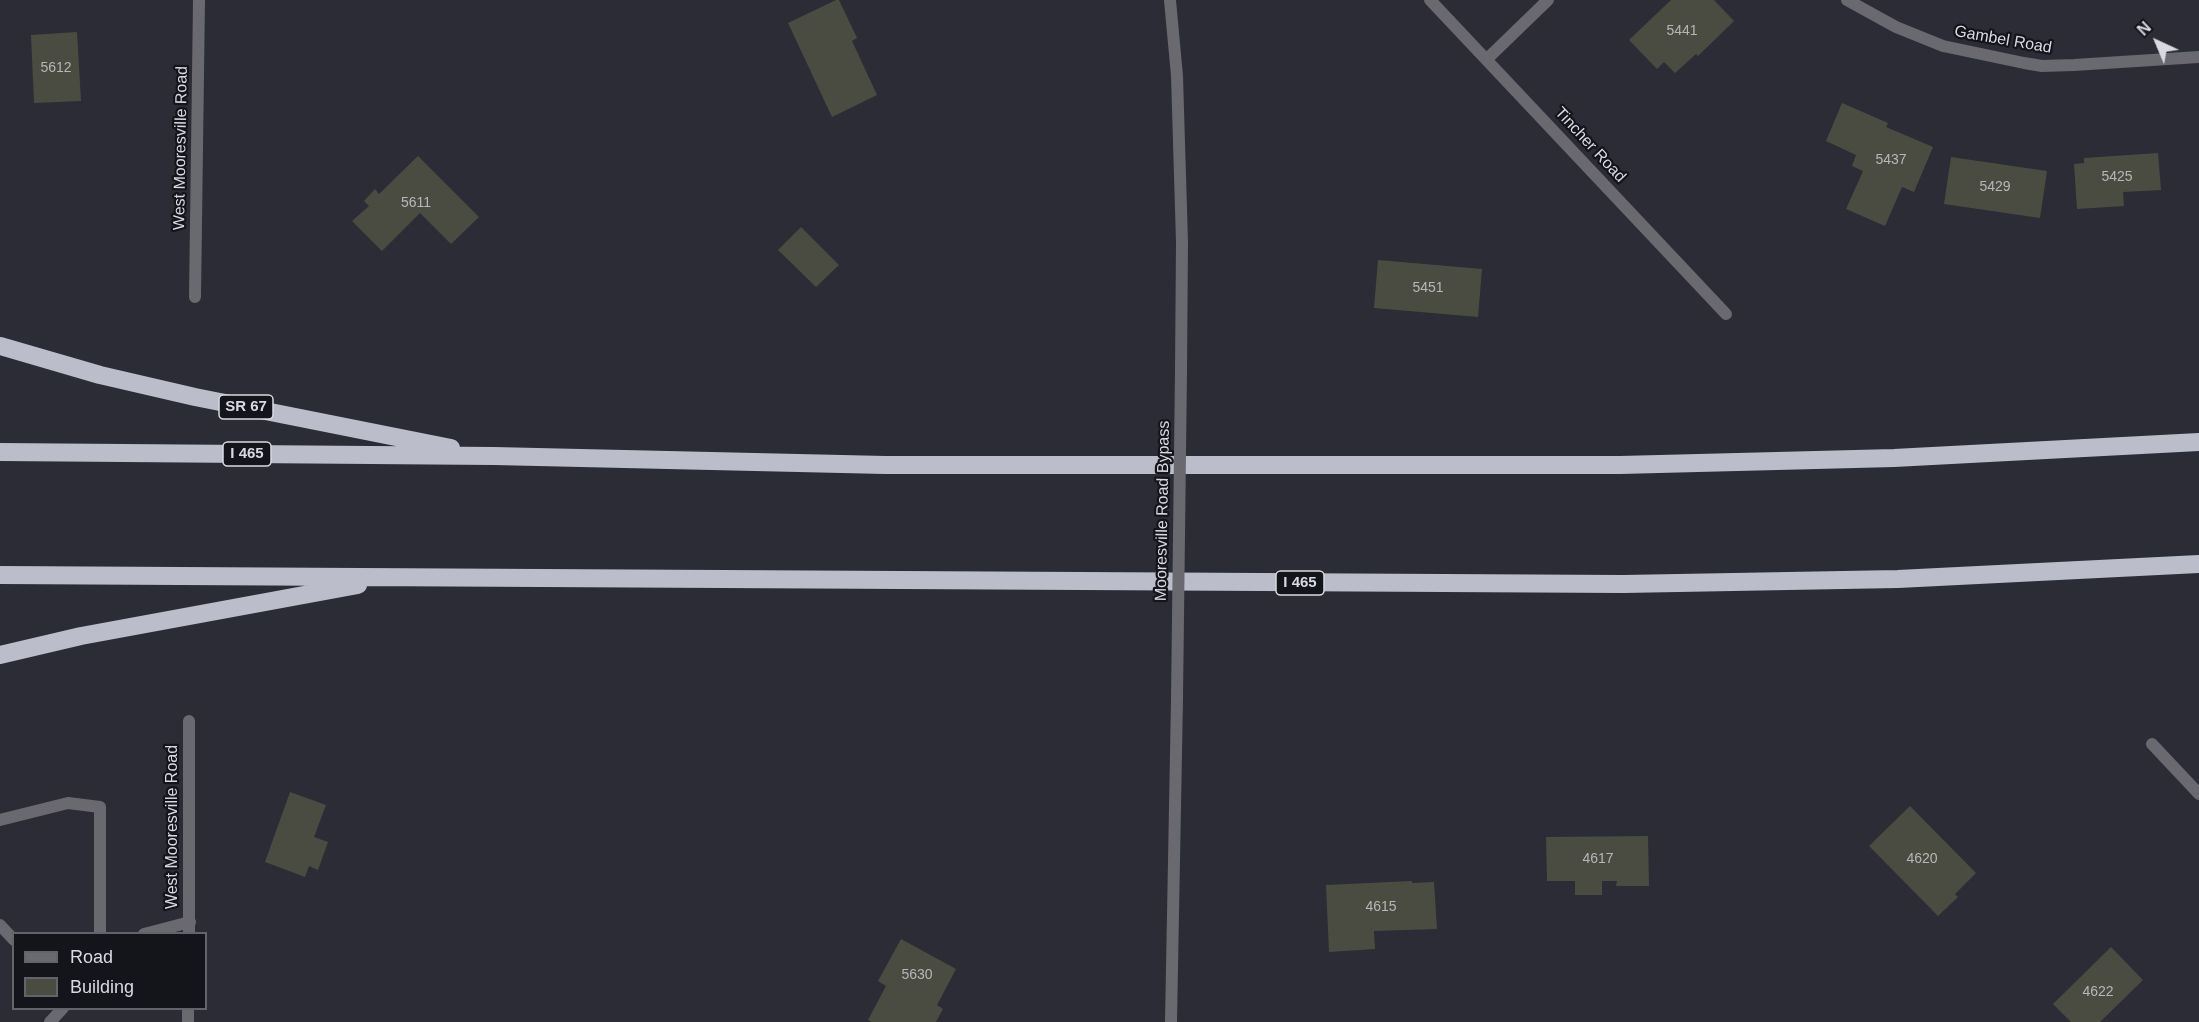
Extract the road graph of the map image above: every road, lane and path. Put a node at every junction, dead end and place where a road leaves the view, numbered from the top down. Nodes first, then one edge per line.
1 (199, 0) edge
2 (1170, 0) edge
3 (1430, 0) edge
4 (1548, 0) edge
5 (1847, 0) edge
6 (2199, 57) edge
7 (1487, 59) junction
8 (195, 297) dead end
9 (1726, 314) dead end
10 (0, 346) edge
11 (2199, 442) edge
12 (0, 452) edge
13 (494, 456) junction
14 (2199, 564) edge
15 (0, 575) edge
16 (401, 578) junction
17 (0, 655) edge
18 (189, 721) dead end
19 (2152, 744) dead end
20 (2199, 794) edge
21 (0, 820) edge
22 (0, 925) edge
23 (189, 928) edge
24 (100, 932) edge
25 (153, 932) edge
26 (12, 938) edge
27 (61, 1010) edge
28 (50, 1022) edge
29 (1171, 1022) edge

1 - 8 street, West Mooresville Road
2 - 29 street, Mooresville Road Bypass, bridge
3 - 7 street, Tincher Road
4 - 7 street
5 - 6 street, Gambel Road
7 - 9 street, Tincher Road
10 - 13 highway, SR 67
11 - 13 highway, I 465
12 - 13 highway, I 465
14 - 16 highway, I 465
15 - 16 highway, I 465
16 - 17 highway
18 - 23 street, West Mooresville Road
19 - 20 street
21 - 24 street
22 - 26 street
23 - 25 street
27 - 28 street

